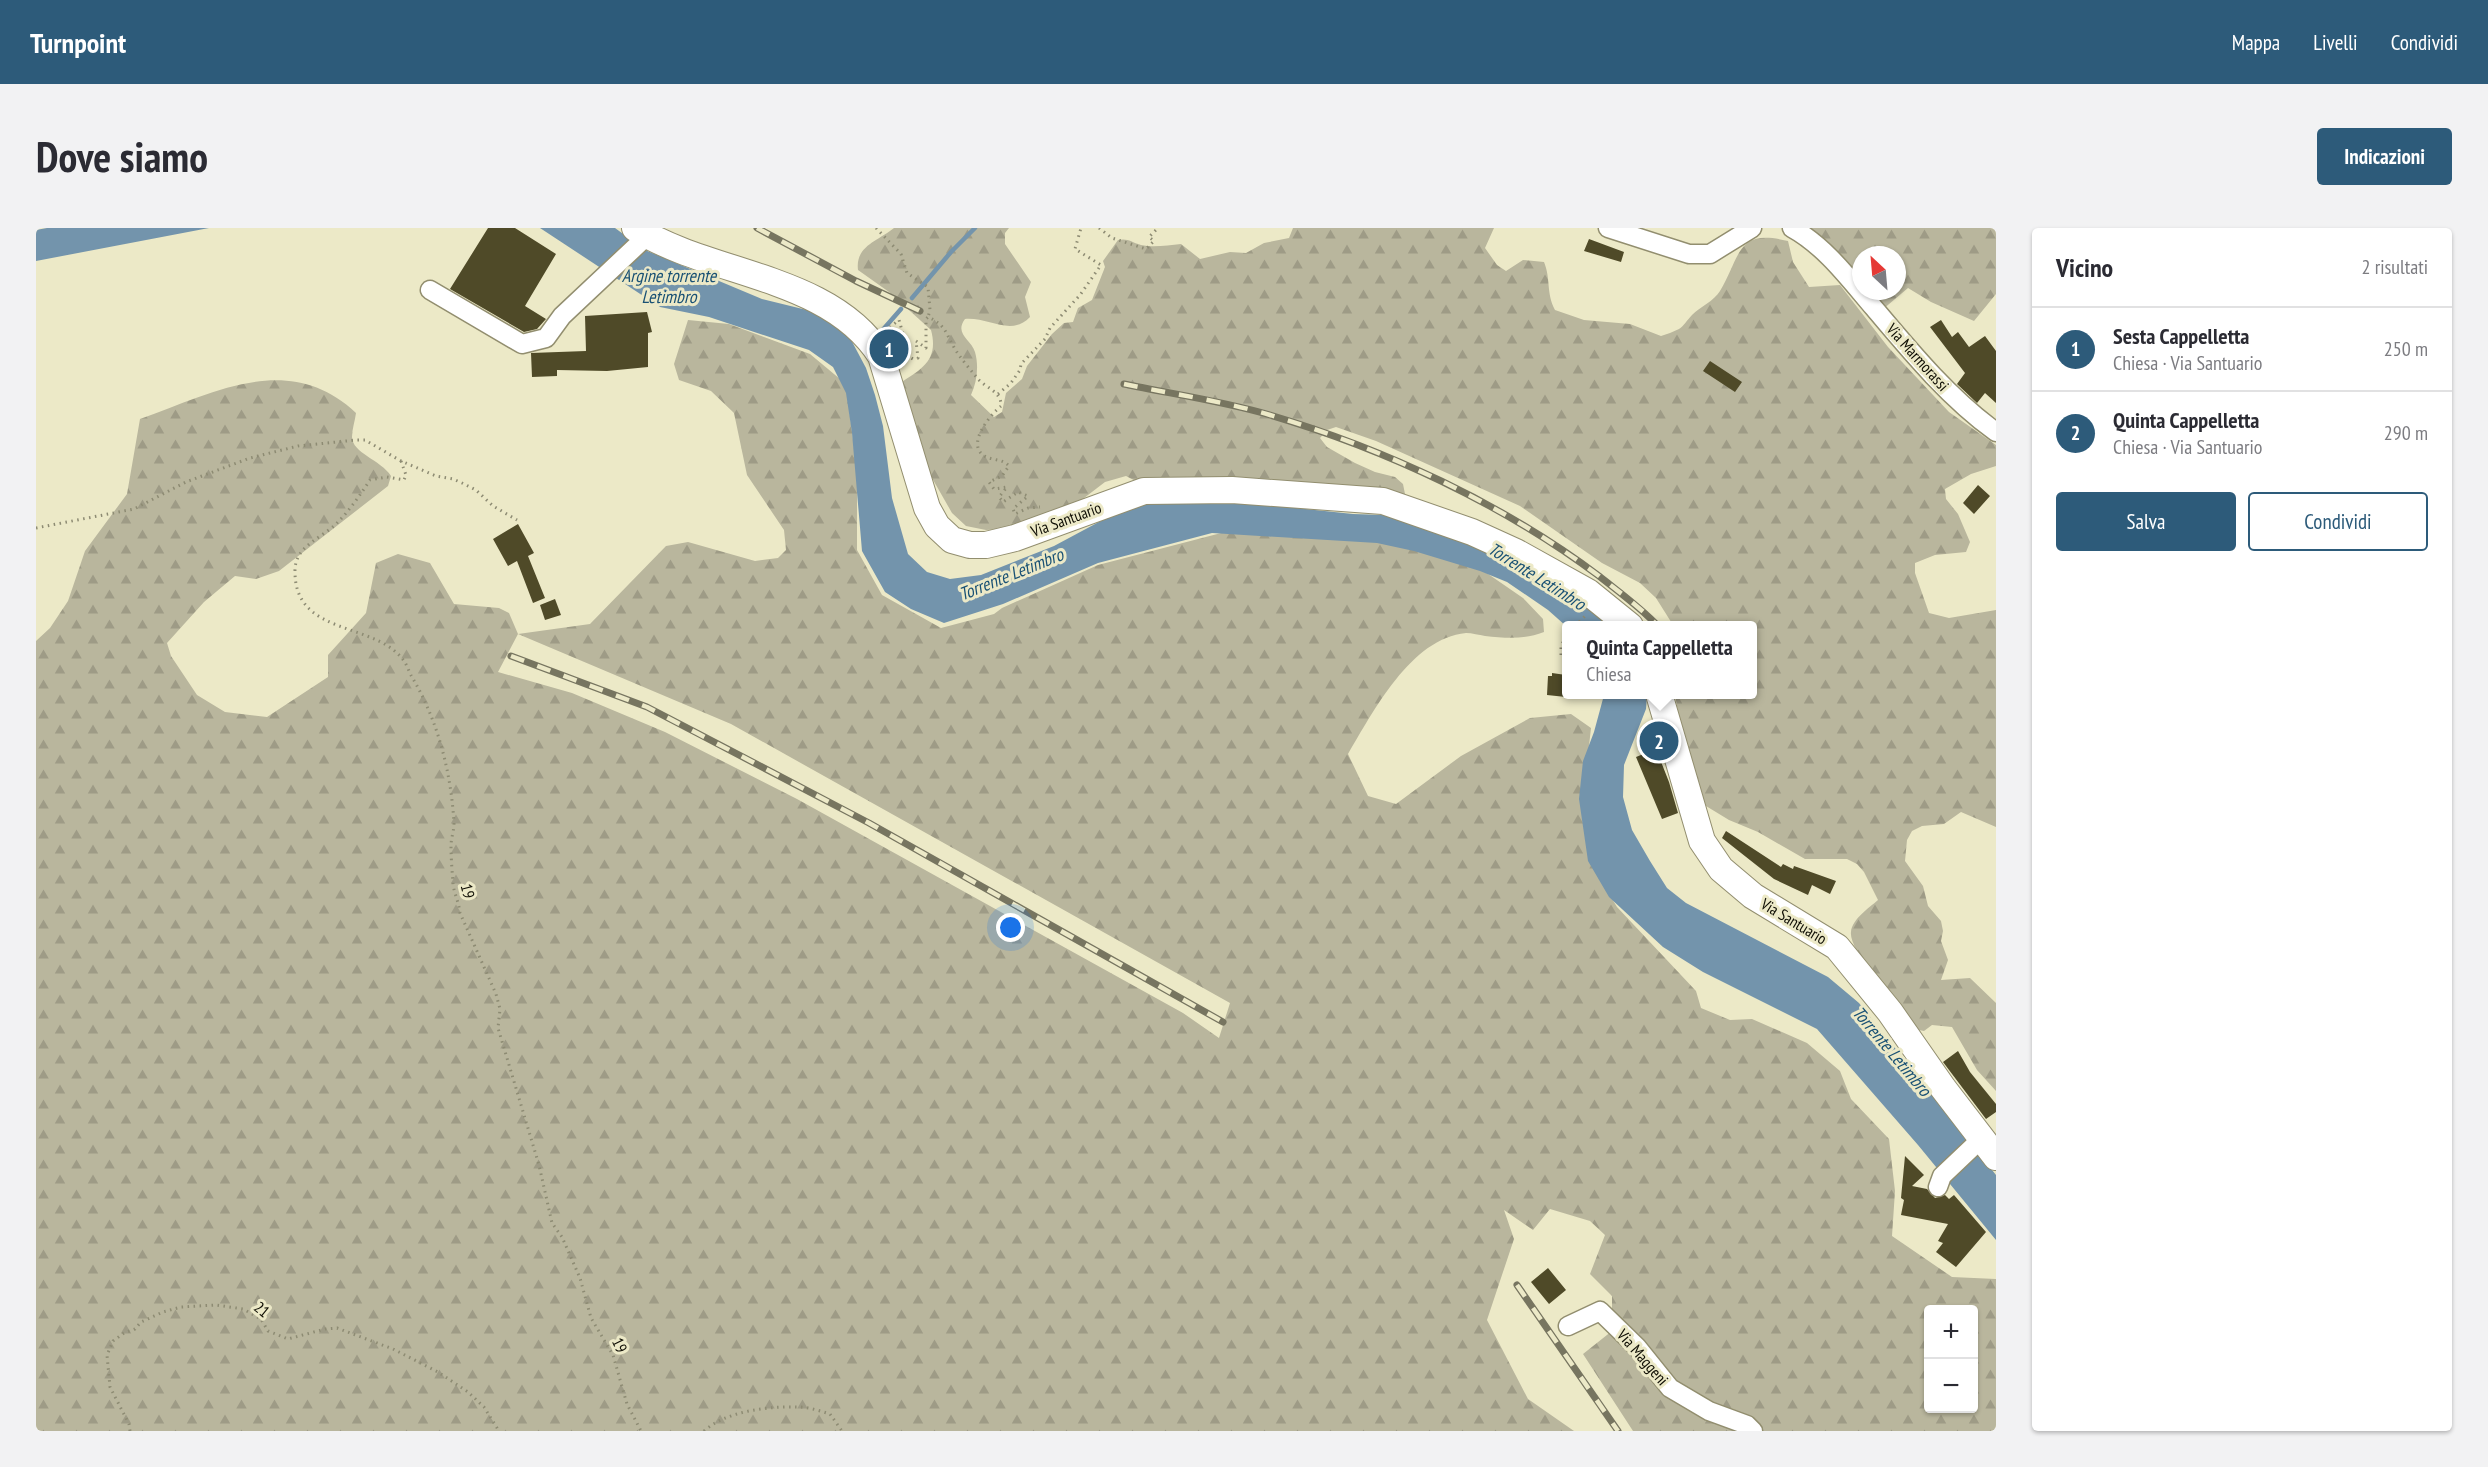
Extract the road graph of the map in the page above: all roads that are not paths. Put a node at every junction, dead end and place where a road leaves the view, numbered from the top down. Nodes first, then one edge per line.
1 (1608, 228) edge
2 (1752, 228) edge
3 (1792, 228) edge
4 (641, 232) edge
5 (430, 290) dead end
6 (1996, 432) edge
7 (1624, 621) edge
8 (1660, 699) edge
9 (1984, 1147) edge
10 (1940, 1181) dead end
11 (1568, 1326) dead end
12 (1753, 1431) edge

1 - 2 street
3 - 6 street, Via Marmorassi
4 - 5 street
4 - 7 main road, Via Santuario
8 - 9 main road, Via Santuario
9 - 10 street
11 - 12 street, Via Maggeni

